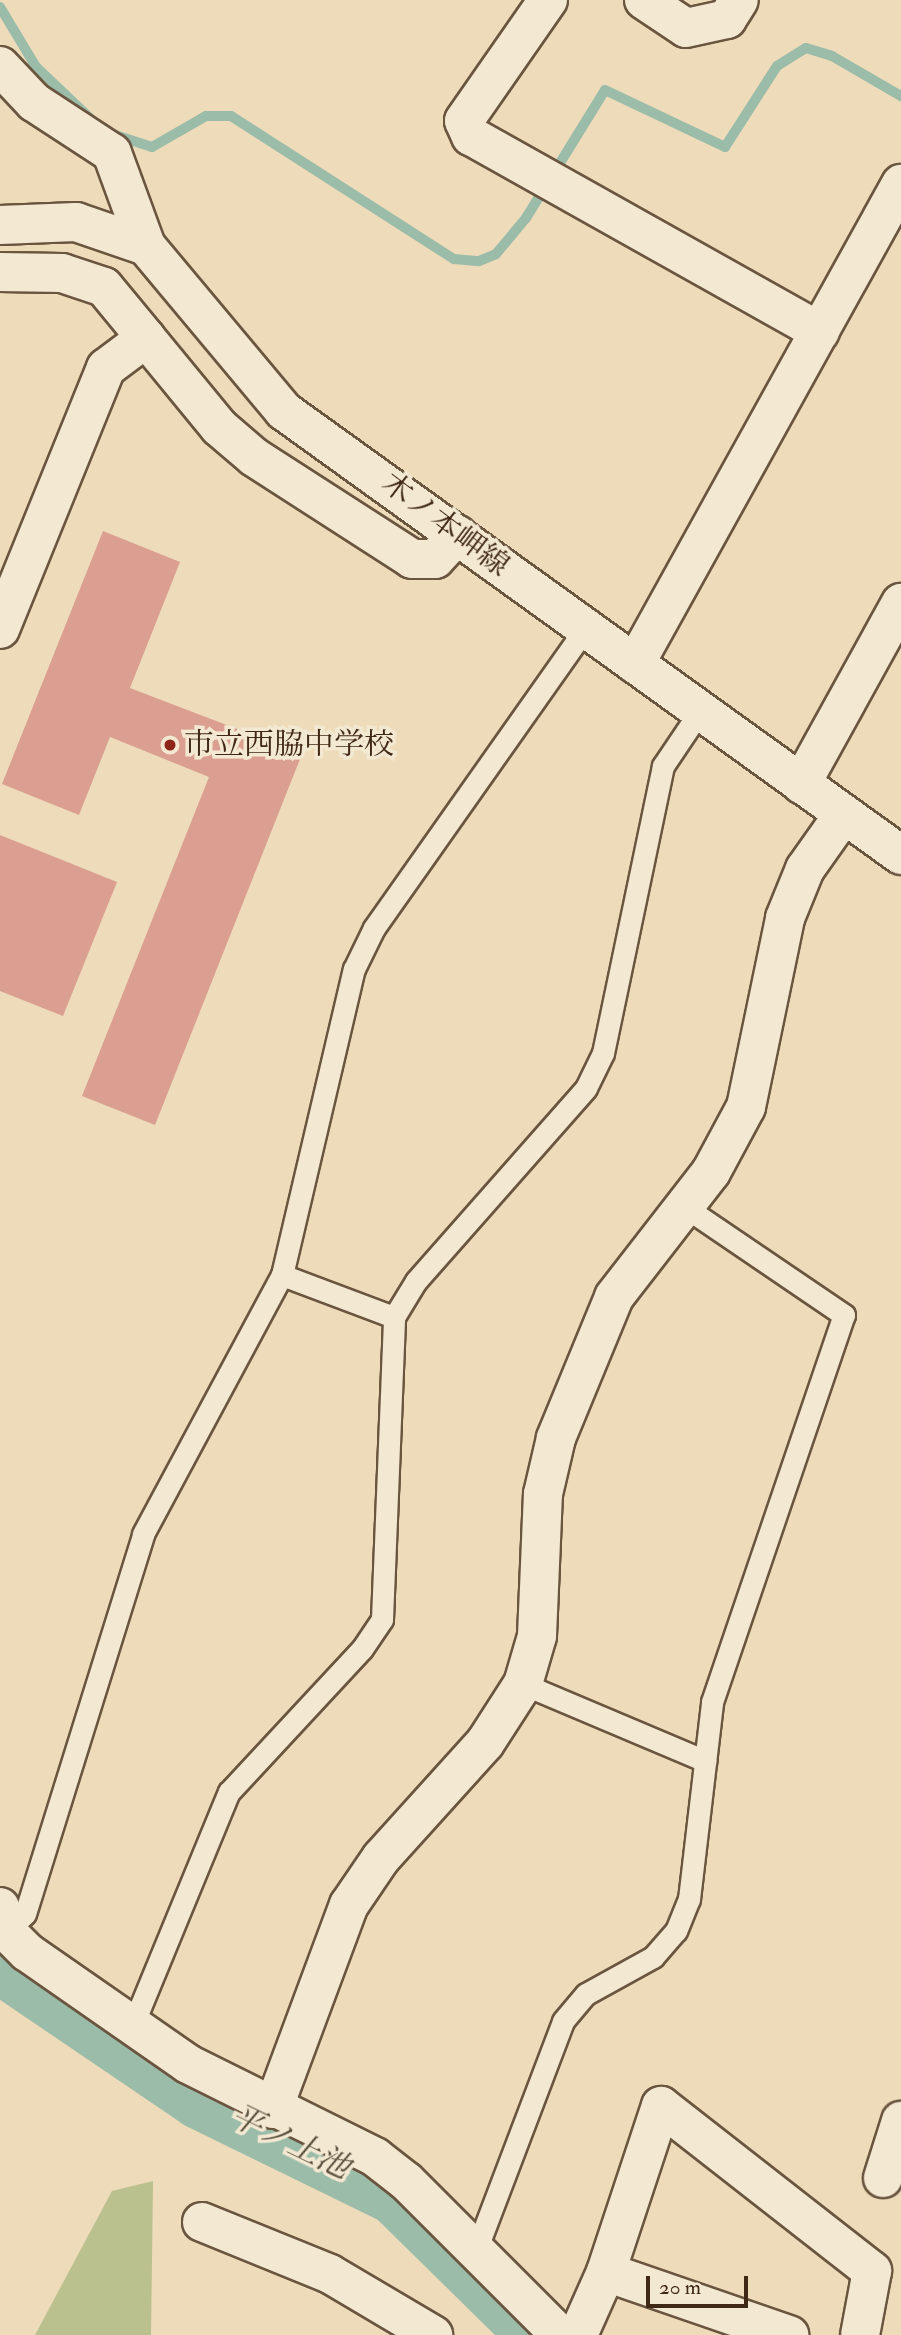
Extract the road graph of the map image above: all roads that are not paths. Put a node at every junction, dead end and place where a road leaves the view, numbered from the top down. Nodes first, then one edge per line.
1 (548, 0) edge
2 (644, 0) edge
3 (739, 0) edge
4 (0, 66) edge
5 (896, 204) edge
6 (0, 225) edge
7 (146, 246) junction
8 (0, 272) edge
9 (820, 332) junction
10 (146, 338) junction
11 (457, 535) junction
12 (901, 603) edge
13 (586, 628) junction
14 (0, 629) edge
15 (635, 664) junction
16 (700, 711) junction
17 (801, 784) junction
18 (844, 814) junction
19 (901, 855) edge
20 (682, 1205) junction
21 (282, 1275) junction
22 (394, 1317) junction
23 (523, 1684) junction
24 (705, 1761) junction
25 (2, 1924) edge
26 (134, 2022) junction
27 (273, 2109) junction
28 (901, 2121) edge
29 (883, 2178) dead end
30 (202, 2222) dead end
31 (475, 2253) junction
32 (606, 2272) junction
33 (553, 2332) edge
34 (433, 2335) edge
35 (789, 2335) edge
36 (860, 2335) edge

1 - 9 street
2 - 3 street
4 - 7 street
5 - 9 street
6 - 7 street
7 - 11 street, 木ノ本岬線
8 - 10 street
9 - 15 street
10 - 11 street
10 - 14 street
11 - 13 street, 木ノ本岬線
12 - 17 street
13 - 15 street, 木ノ本岬線
13 - 21 lane
15 - 16 street, 木ノ本岬線
16 - 17 street, 木ノ本岬線
16 - 22 lane
17 - 18 street, 木ノ本岬線
18 - 19 street, 木ノ本岬線
18 - 20 street
20 - 23 street
20 - 24 lane
21 - 22 lane
21 - 25 lane
22 - 26 lane
23 - 24 lane
23 - 27 street
24 - 31 lane
25 - 26 street
26 - 27 street
27 - 31 street
28 - 29 street
30 - 34 street
31 - 33 street
32 - 33 street
32 - 35 street
32 - 36 street

